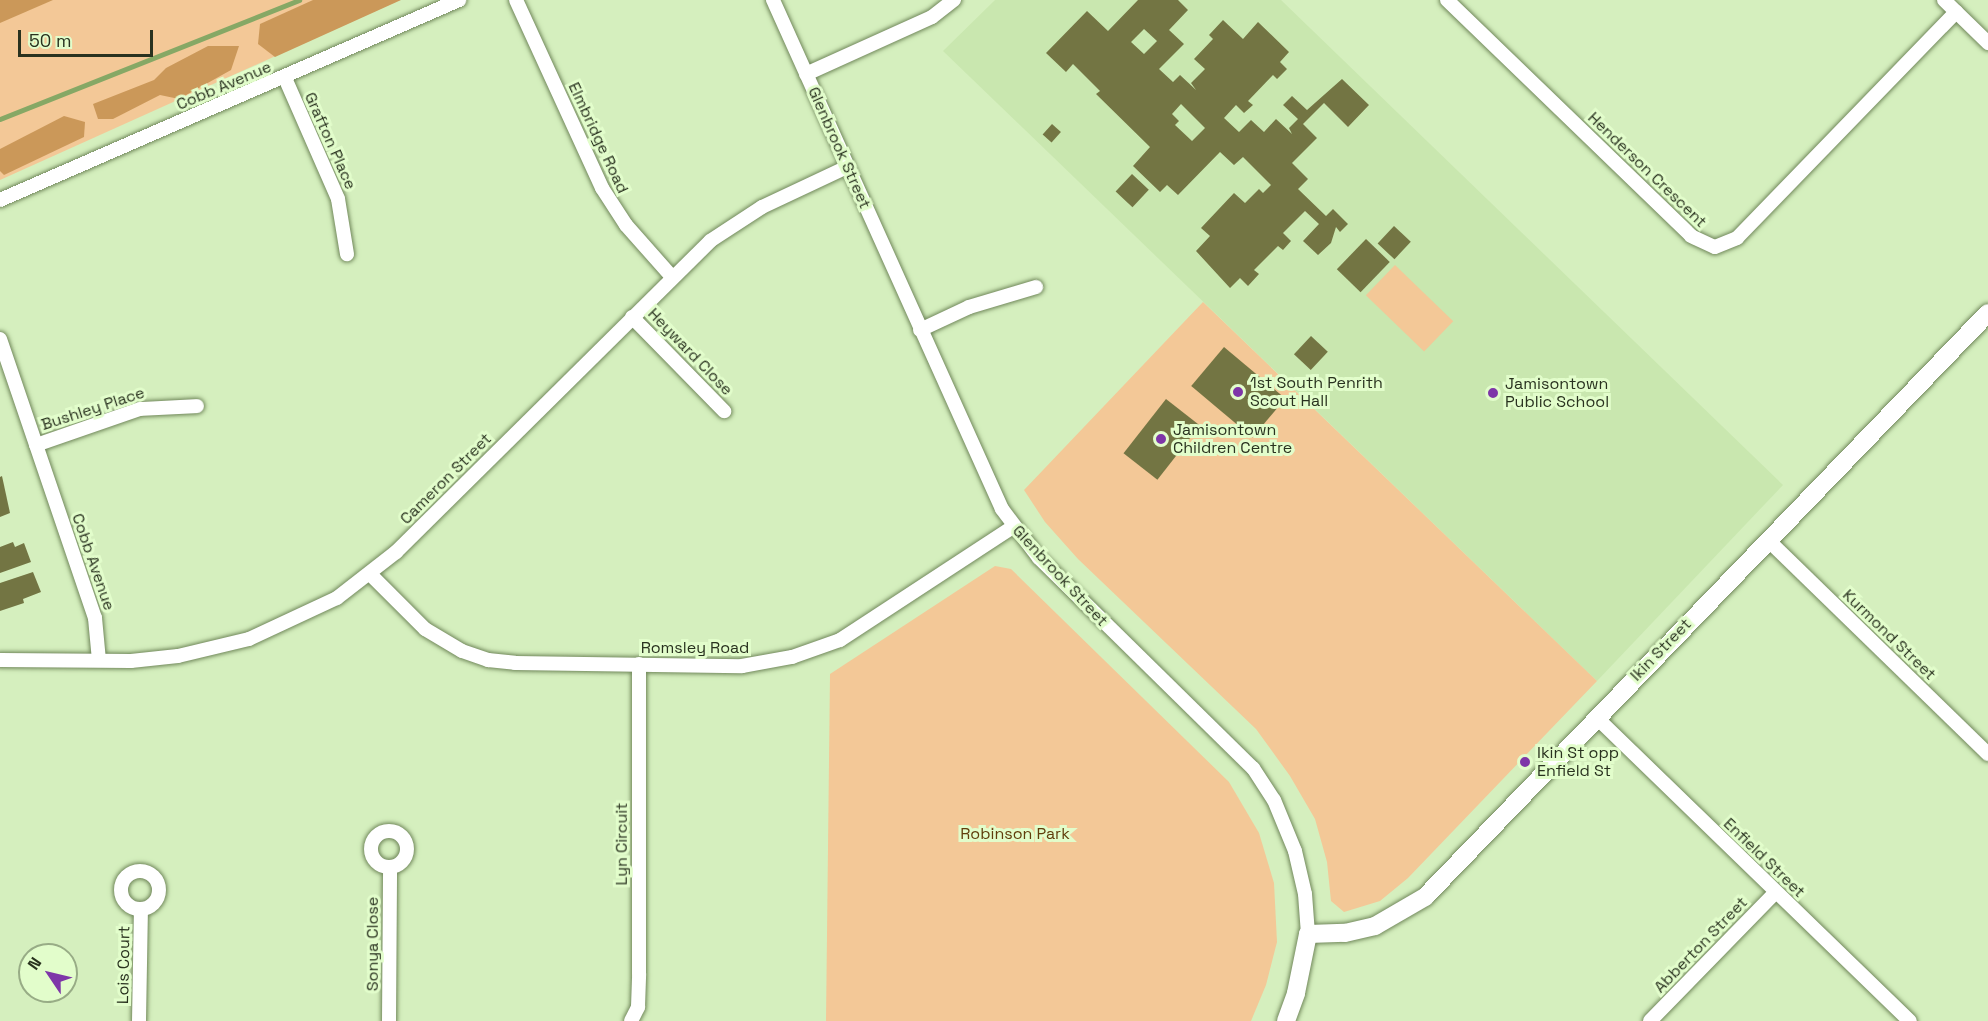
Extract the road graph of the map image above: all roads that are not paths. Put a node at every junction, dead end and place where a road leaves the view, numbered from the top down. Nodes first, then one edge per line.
1 (459, 0) edge
2 (516, 0) edge
3 (773, 0) edge
4 (954, 0) edge
5 (1447, 0) edge
6 (1944, 0) edge
7 (1956, 12) junction
8 (1988, 43) edge
9 (806, 74) junction
10 (285, 78) junction
11 (847, 167) junction
12 (0, 200) edge
13 (347, 254) dead end
14 (672, 277) junction
15 (1036, 288) dead end
16 (1988, 313) edge
17 (632, 317) junction
18 (921, 330) junction
19 (0, 339) edge
20 (197, 406) dead end
21 (724, 411) dead end
22 (36, 445) junction
23 (1012, 527) junction
24 (1768, 540) junction
25 (370, 574) junction
26 (0, 660) edge
27 (99, 660) junction
28 (639, 664) junction
29 (1596, 717) junction
30 (1988, 754) edge
31 (390, 867) dead end
32 (1776, 892) junction
33 (141, 909) dead end
34 (1308, 934) junction
35 (140, 1021) edge
36 (389, 1021) edge
37 (631, 1021) edge
38 (1286, 1021) edge
39 (1650, 1021) edge
40 (1910, 1021) edge

1 - 10 street, Cobb Avenue
2 - 14 street, Elmbridge Road
3 - 9 street, Glenbrook Street
4 - 9 street
5 - 7 street, Henderson Crescent
6 - 7 street
7 - 8 street
9 - 11 street, Glenbrook Street
10 - 12 street, Cobb Avenue
10 - 13 street, Grafton Place
11 - 14 street, Cameron Street
11 - 18 street, Glenbrook Street
14 - 17 street, Cameron Street
15 - 18 street
16 - 24 street, Ikin Street
17 - 21 street, Heyward Close
17 - 25 street, Cameron Street
18 - 23 street, Glenbrook Street
19 - 22 street, Cobb Avenue
20 - 22 street, Bushley Place
22 - 27 street, Cobb Avenue
23 - 28 street, Romsley Road
23 - 34 street, Glenbrook Street
24 - 29 street, Ikin Street
24 - 30 street, Kurmond Street
25 - 27 street, Cameron Street
25 - 28 street, Romsley Road
26 - 27 street, Cameron Street
28 - 37 street, Lyn Circuit
29 - 32 street, Enfield Street
29 - 34 street, Ikin Street
31 - 36 street, Sonya Close
32 - 39 street, Abberton Street
32 - 40 street, Enfield Street
33 - 35 street, Lois Court
34 - 38 street, Glenbrook Street

